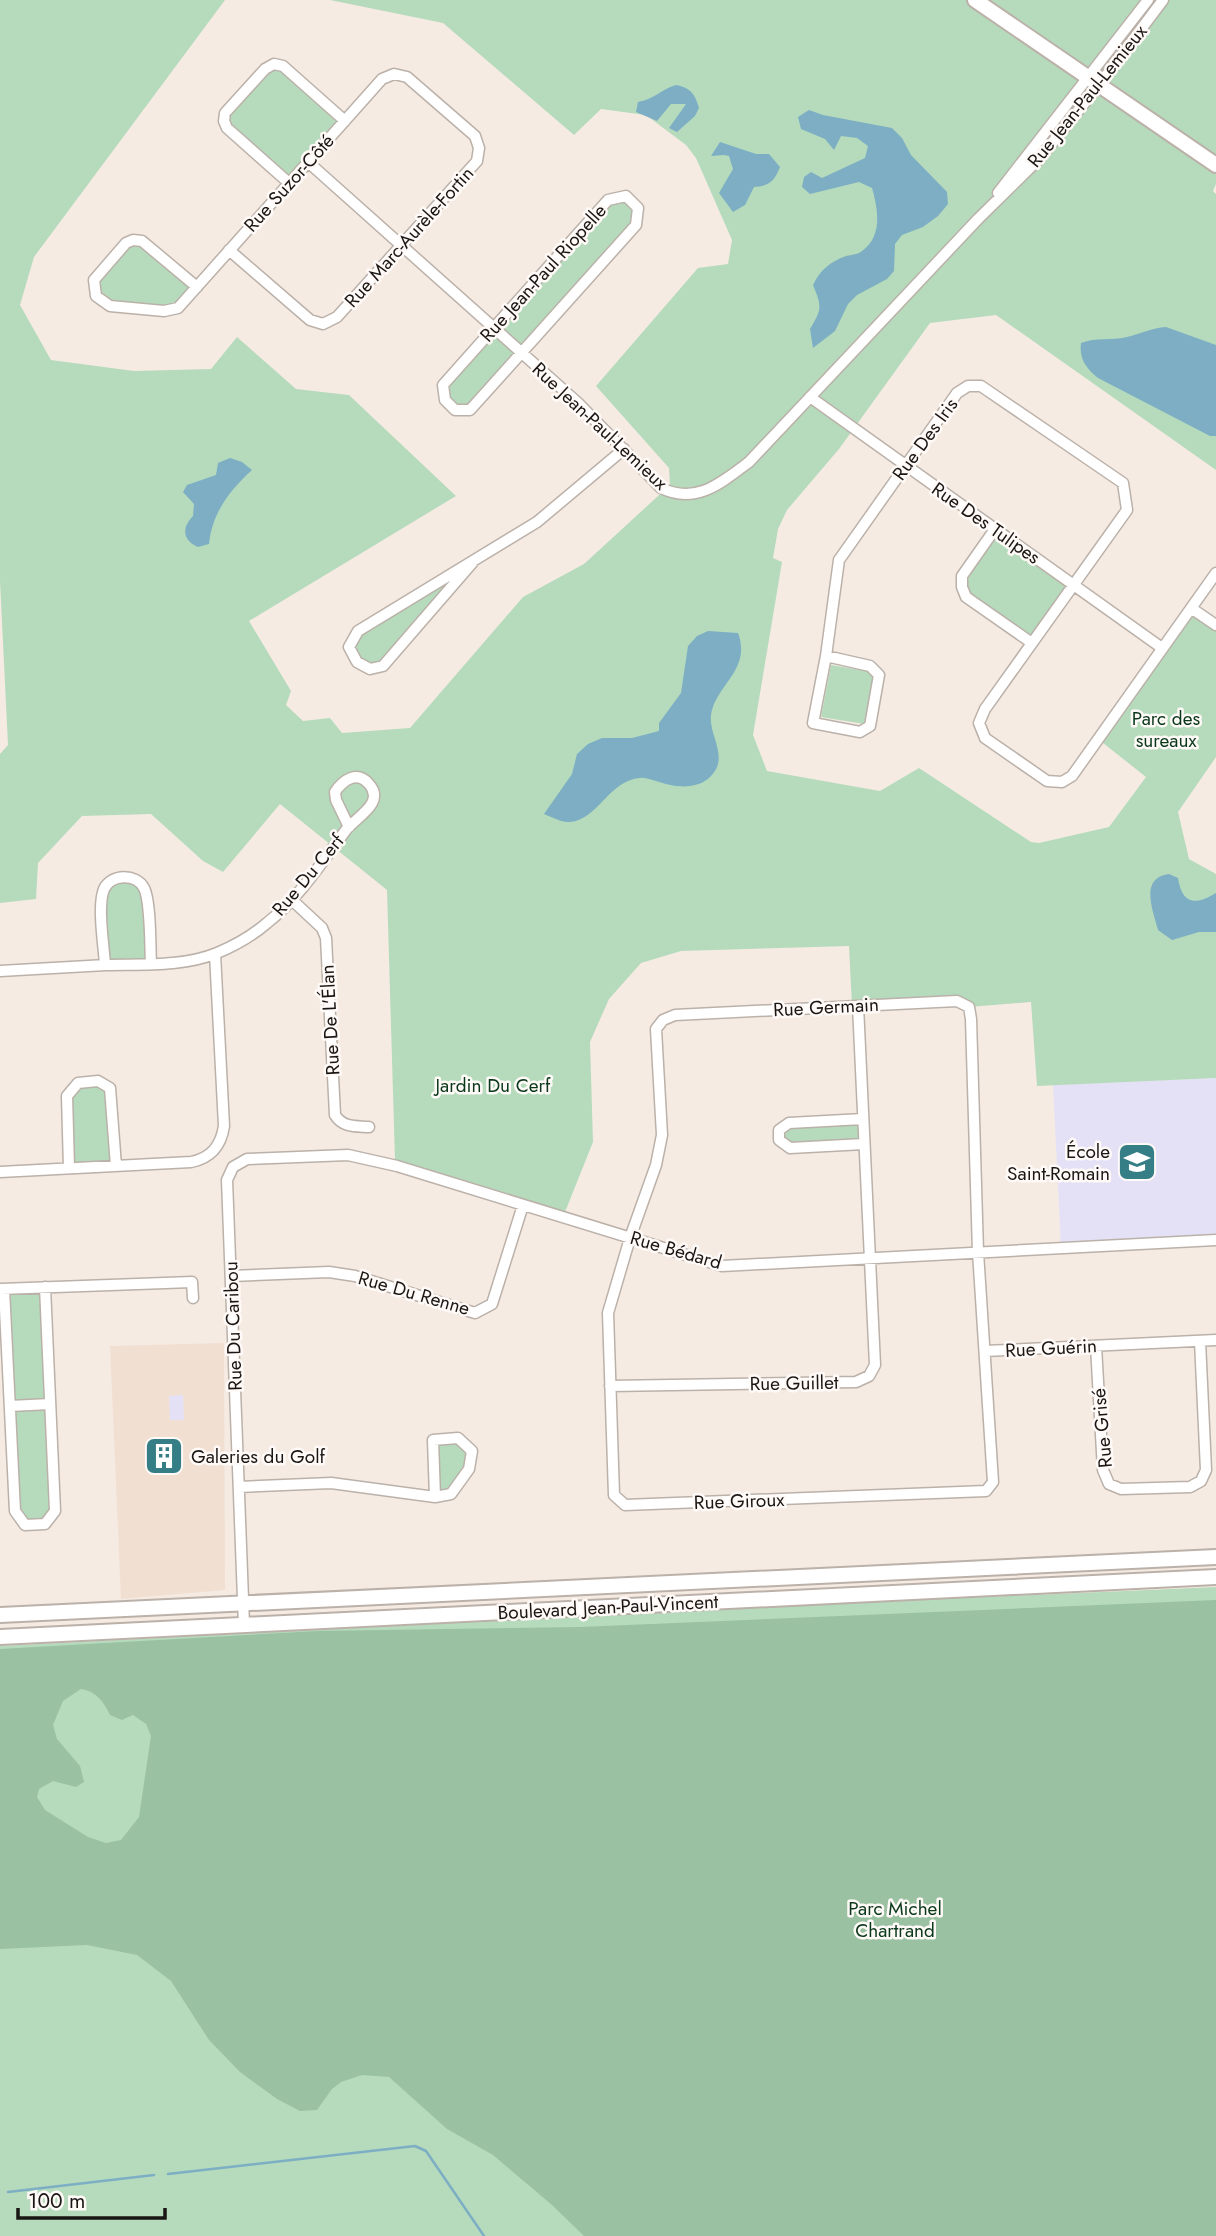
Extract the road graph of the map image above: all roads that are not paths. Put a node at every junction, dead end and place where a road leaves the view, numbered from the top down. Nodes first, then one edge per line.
1 (975, 0) edge
2 (1148, 0) edge
3 (1163, 0) edge
4 (382, 79) joint
5 (1093, 81) junction
6 (345, 121) junction
7 (308, 162) junction
8 (1216, 165) edge
9 (289, 183) junction
10 (401, 245) junction
11 (229, 250) junction
12 (197, 287) junction
13 (494, 328) junction
14 (522, 353) junction
15 (810, 397) junction
16 (625, 449) junction
17 (906, 465) junction
18 (995, 529) junction
19 (473, 562) junction
20 (1216, 573) edge
21 (1073, 585) junction
22 (1191, 608) junction
23 (1216, 625) edge
24 (1032, 643) junction
25 (1162, 649) junction
26 (826, 656) junction
27 (349, 827) junction
28 (292, 900) junction
29 (215, 954) junction
30 (151, 964) junction
31 (105, 965) junction
32 (0, 971) edge
33 (858, 1006) junction
34 (863, 1119) junction
35 (369, 1127) dead end
36 (864, 1144) junction
37 (116, 1166) junction
38 (233, 1167) joint
39 (69, 1168) junction
40 (0, 1172) edge
41 (523, 1205) junction
42 (630, 1238) junction
43 (1216, 1240) edge
44 (978, 1252) junction
45 (870, 1258) junction
46 (231, 1276) junction
47 (45, 1287) junction
48 (2, 1289) edge
49 (193, 1298) dead end
50 (1216, 1340) edge
51 (1200, 1341) junction
52 (1096, 1346) junction
53 (985, 1351) junction
54 (610, 1386) junction
55 (50, 1404) junction
56 (10, 1406) junction
57 (239, 1487) junction
58 (435, 1497) junction
59 (1216, 1557) edge
60 (1216, 1577) edge
61 (244, 1602) junction
62 (0, 1615) edge
63 (244, 1625) junction
64 (0, 1637) edge

1 - 5 street
2 - 5 street, Rue Jean-Paul-Lemieux
3 - 5 street, Rue Jean-Paul-Lemieux
4 - 6 street, Rue Suzor-Côté
4 - 10 street, Rue Marc-Aurèle-Fortin
5 - 8 street
5 - 15 street, Rue Jean-Paul-Lemieux
6 - 7 street, Rue Suzor-Côté
6 - 9 street
7 - 9 street, Rue Suzor-Côté
7 - 10 street, Rue Jean-Paul-Lemieux
9 - 11 street, Rue Suzor-Côté
10 - 11 street, Rue Marc-Aurèle-Fortin
10 - 13 street, Rue Jean-Paul-Lemieux
11 - 12 street, Rue Suzor-Côté
12 - 12 street, Rue Suzor-Côté
13 - 14 street, Rue Jean-Paul-Lemieux
13 - 14 street, Rue Jean-Paul Riopelle
13 - 14 street, Rue Jean-Paul Riopelle
14 - 16 street, Rue Jean-Paul-Lemieux
15 - 16 street, Rue Jean-Paul-Lemieux
15 - 17 street, Rue Des Tulipes
16 - 19 street
17 - 18 street, Rue Des Tulipes
17 - 21 street, Rue Des Iris
17 - 26 street, Rue Des Iris
18 - 21 street, Rue Des Tulipes
18 - 24 street
19 - 19 street
20 - 22 street
21 - 24 street
21 - 25 street, Rue Des Tulipes
22 - 23 street
22 - 25 street
24 - 25 street
26 - 26 street, Rue Des Iris
27 - 27 street, Rue Du Cerf
27 - 28 street, Rue Du Cerf
28 - 29 street, Rue Du Cerf
28 - 35 street, Rue De L'Élan
29 - 30 street, Rue Du Cerf
29 - 37 street
30 - 31 street, Rue Du Cerf
30 - 31 street
31 - 32 street, Rue Du Cerf
33 - 34 street, Rue Guillet
33 - 42 street, Rue Germain
33 - 44 street, Rue Germain
34 - 36 street, Rue Guillet
34 - 36 street
36 - 45 street, Rue Guillet
37 - 39 street
37 - 39 street
38 - 41 street, Rue Bédard
38 - 46 street, Rue Du Caribou
39 - 40 street
41 - 42 street, Rue Bédard
41 - 46 street, Rue Du Renne
42 - 45 street, Rue Bédard
42 - 54 street, Rue Giroux
43 - 44 street, Rue Bédard
44 - 45 street, Rue Bédard
44 - 53 street, Rue Guérin
45 - 54 street, Rue Guillet
46 - 57 street, Rue Du Caribou
47 - 48 street
47 - 49 street
47 - 55 street
48 - 56 street
50 - 51 street, Rue Guérin
51 - 52 street, Rue Guérin
51 - 52 street, Rue Grisé
52 - 53 street, Rue Guérin
53 - 54 street, Rue Giroux
55 - 56 street
55 - 56 street
57 - 58 street
57 - 61 street, Rue Du Caribou
58 - 58 street
59 - 61 street, Boulevard Jean-Paul-Vincent
60 - 63 street, Boulevard Jean-Paul-Vincent
61 - 62 street, Boulevard Jean-Paul-Vincent
61 - 63 street, Rue Du Caribou
63 - 64 street, Boulevard Jean-Paul-Vincent

